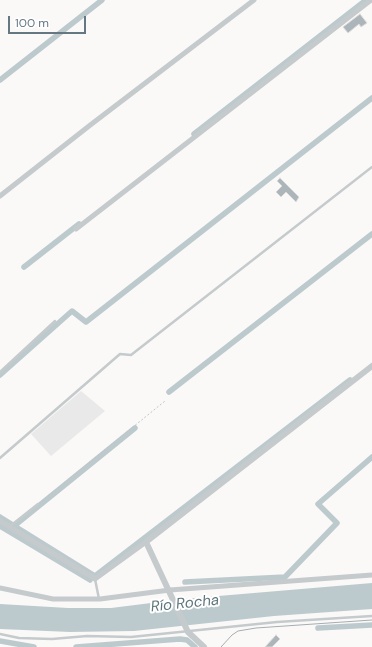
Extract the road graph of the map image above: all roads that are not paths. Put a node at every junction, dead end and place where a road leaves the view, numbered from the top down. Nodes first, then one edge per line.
1 (254, 0) edge
2 (371, 0) edge
3 (372, 167) edge
4 (0, 196) edge
5 (76, 229) dead end
6 (55, 321) dead end
7 (372, 366) edge
8 (0, 372) edge
9 (0, 458) edge
10 (38, 504) road end
11 (0, 521) edge
12 (9, 527) junction
13 (146, 542) junction
14 (372, 575) edge
15 (95, 580) junction
16 (0, 588) edge
17 (171, 592) junction
18 (100, 599) junction
19 (372, 616) edge
20 (187, 630) junction
21 (0, 634) edge
22 (204, 647) edge

1 - 4 street
2 - 5 street
3 - 9 lane
6 - 8 lane
7 - 13 street
10 - 12 lane
11 - 12 street
12 - 15 street
13 - 15 street
13 - 17 street
14 - 17 street
15 - 18 lane
16 - 18 street
17 - 18 street
17 - 20 street
19 - 20 lane
20 - 21 lane
20 - 22 street

